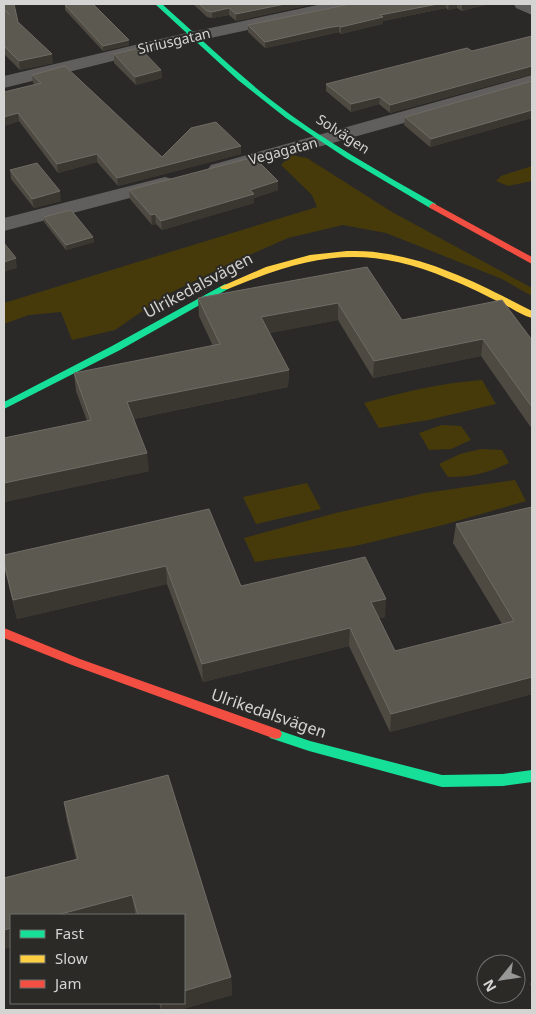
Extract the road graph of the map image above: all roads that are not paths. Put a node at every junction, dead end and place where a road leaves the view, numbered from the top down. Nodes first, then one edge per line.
1 (158, 4) edge
2 (345, 4) edge
3 (522, 4) edge
4 (532, 10) edge
5 (195, 36) junction
6 (532, 81) edge
7 (4, 82) edge
8 (324, 140) junction
9 (4, 225) edge
10 (532, 261) edge
11 (532, 315) edge
12 (4, 406) edge
13 (4, 633) edge
14 (532, 776) edge

1 - 5 street, Solvägen
2 - 5 street, Siriusgatan
3 - 4 street
5 - 7 street, Siriusgatan
5 - 8 street, Solvägen
6 - 8 street, Vegagatan
8 - 9 street, Vegagatan
8 - 10 street, Solvägen
11 - 12 street, Ulrikedalsvägen
13 - 14 street, Ulrikedalsvägen

